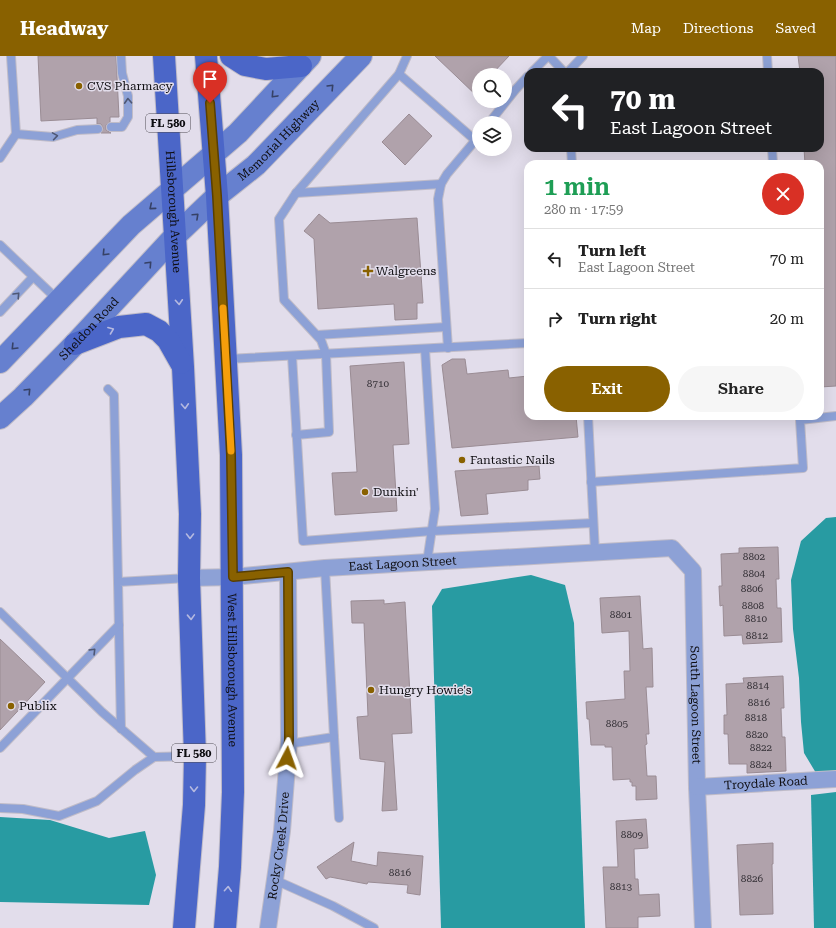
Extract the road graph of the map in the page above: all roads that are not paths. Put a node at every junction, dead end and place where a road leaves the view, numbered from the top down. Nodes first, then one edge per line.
1 (11, 56) edge
2 (121, 56) edge
3 (164, 56) edge
4 (206, 56) edge
5 (231, 56) edge
6 (361, 56) edge
7 (407, 56) edge
8 (549, 56) edge
9 (583, 56) edge
10 (767, 56) edge
11 (305, 61) edge
12 (536, 68) edge
13 (560, 68) edge
14 (572, 68) edge
15 (768, 68) edge
16 (399, 74) junction
17 (524, 80) edge
18 (495, 116) edge
19 (111, 128) dead end
20 (98, 129) dead end
21 (16, 134) junction
22 (472, 134) edge
23 (472, 144) edge
24 (214, 154) junction
25 (0, 158) edge
26 (441, 184) junction
27 (172, 190) junction
28 (296, 193) junction
29 (217, 196) junction
30 (175, 236) junction
31 (0, 245) edge
32 (33, 278) junction
33 (59, 301) junction
34 (0, 312) edge
35 (446, 327) junction
36 (317, 335) junction
37 (74, 344) junction
38 (524, 344) edge
39 (448, 348) junction
40 (425, 349) junction
41 (326, 354) junction
42 (292, 356) junction
43 (226, 359) junction
44 (0, 362) edge
45 (183, 367) junction
46 (108, 389) dead end
47 (836, 416) edge
48 (824, 417) edge
49 (0, 418) edge
50 (588, 420) edge
51 (799, 420) edge
52 (296, 435) junction
53 (591, 482) junction
54 (593, 523) junction
55 (432, 531) junction
56 (615, 551) joint
57 (595, 552) junction
58 (427, 562) junction
59 (325, 568) junction
60 (288, 572) junction
61 (233, 577) junction
62 (189, 578) junction
63 (118, 582) junction
64 (0, 612) edge
65 (119, 625) junction
66 (67, 677) junction
67 (121, 729) junction
68 (334, 737) junction
69 (288, 744) junction
70 (0, 748) edge
71 (194, 756) junction
72 (154, 757) junction
73 (836, 779) edge
74 (697, 787) junction
75 (0, 808) edge
76 (339, 818) dead end
77 (275, 880) junction
78 (184, 928) edge
79 (225, 928) edge
80 (268, 928) edge
81 (374, 928) edge
82 (703, 928) edge

1 - 21 lane
19 -> 2 lane
3 - 27 main road, Hillsborough Avenue / FL 580
4 - 24 main road, FL 580
5 - 11 main road
29 -> 6 main road, Memorial Highway
7 - 16 lane
8 - 12 lane
8 - 13 lane
9 - 14 lane
10 - 15 lane
11 -> 24 main road
16 - 22 lane
16 - 28 lane
17 - 18 lane
21 -> 20 lane
21 - 25 lane
23 - 26 lane
24 - 27 main road
24 - 29 main road, FL 580
26 - 28 lane
26 - 35 lane
27 - 30 main road, Hillsborough Avenue / FL 580
27 -> 33 main road
28 - 36 lane
30 -> 29 main road, Memorial Highway
29 - 43 main road, West Hillsborough Avenue / FL 580
37 -> 30 main road, Sheldon Road
30 -> 45 main road, Hillsborough Avenue / FL 580
31 - 32 lane
32 - 33 lane
34 -> 32 lane
33 -> 44 main road
35 - 36 lane
35 - 39 lane
36 - 41 lane
37 -> 45 main road
49 -> 37 main road, Sheldon Road
38 - 39 lane
39 - 40 lane
40 - 41 lane
40 - 55 lane
41 - 42 lane
41 - 52 lane
42 - 43 lane
42 - 52 lane
43 - 61 main road, West Hillsborough Avenue / FL 580
45 -> 62 main road, FL 580
46 - 63 lane
47 - 48 lane
50 - 53 lane
51 - 53 lane
52 - 55 lane
53 - 54 lane
54 - 55 lane
54 - 57 lane
55 - 58 lane
56 - 57 street, East Lagoon Street
56 - 74 street, South Lagoon Street
57 - 58 street, East Lagoon Street
58 - 59 street, East Lagoon Street
59 - 60 street, East Lagoon Street
59 - 68 lane
60 - 61 street, East Lagoon Street
60 - 69 street, Rocky Creek Drive
61 - 62 street, East Lagoon Street
79 -> 61 main road, West Hillsborough Avenue / FL 580
62 - 63 lane
62 -> 71 main road, FL 580
63 - 65 lane
64 - 66 lane
66 -> 65 lane
65 - 67 lane
66 - 67 lane
66 - 70 lane
67 - 72 lane
68 - 69 lane
68 - 76 lane
69 - 77 street, Rocky Creek Drive
71 - 72 lane
71 -> 78 main road, FL 580
72 - 75 lane
73 - 74 street, Troydale Road
74 - 82 street, South Lagoon Street
77 - 80 street, Rocky Creek Drive
77 - 81 lane

